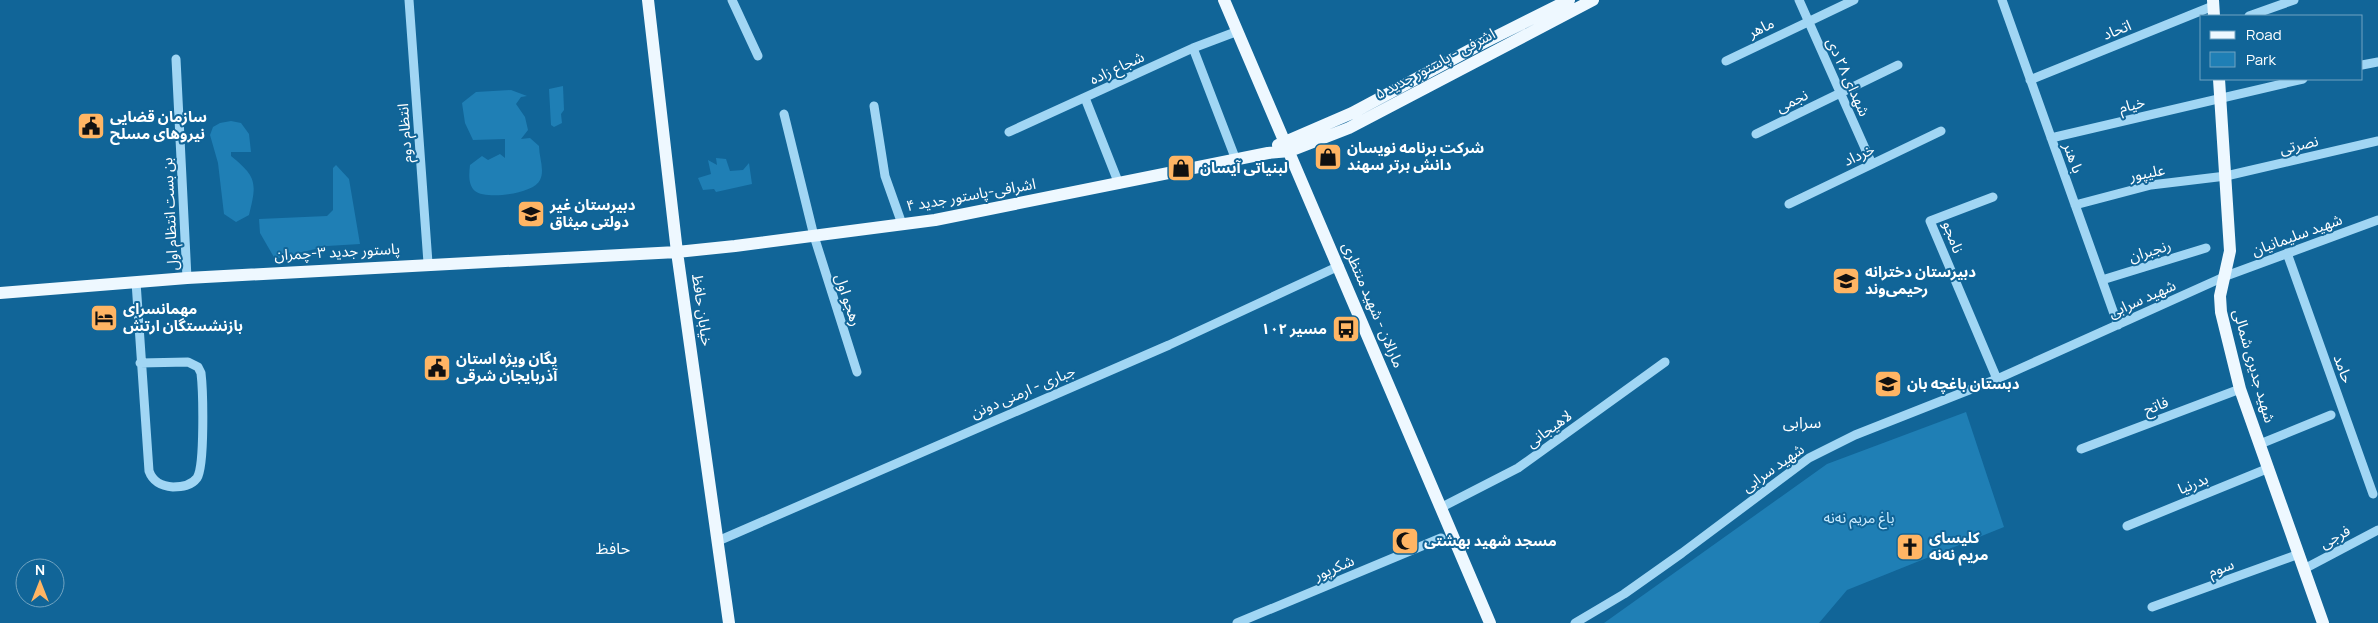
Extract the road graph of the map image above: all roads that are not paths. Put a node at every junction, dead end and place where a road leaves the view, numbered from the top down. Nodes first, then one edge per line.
1 (409, 0) edge
2 (648, 0) edge
3 (732, 0) edge
4 (1224, 0) edge
5 (1569, 0) edge
6 (1593, 0) edge
7 (1799, 0) edge
8 (1854, 0) edge
9 (2002, 0) edge
10 (2294, 0) edge
11 (2214, 7) edge
12 (2252, 15) edge
13 (1808, 20) junction
14 (1238, 31) junction
15 (1193, 48) junction
16 (758, 56) dead end
17 (176, 59) dead end
18 (1726, 61) dead end
19 (2378, 62) edge
20 (2363, 65) edge
21 (1898, 66) dead end
22 (2030, 80) junction
23 (2219, 80) edge
24 (2299, 80) edge
25 (1840, 93) junction
26 (1085, 98) junction
27 (2220, 98) junction
28 (874, 106) dead end
29 (784, 114) dead end
30 (1941, 131) dead end
31 (1009, 132) dead end
32 (1756, 134) dead end
33 (2051, 138) junction
34 (2378, 141) edge
35 (1288, 147) junction
36 (1236, 160) junction
37 (1872, 164) junction
38 (2226, 176) junction
39 (1119, 184) junction
40 (1993, 198) dead end
41 (1789, 204) dead end
42 (2075, 205) junction
43 (2378, 220) edge
44 (902, 224) junction
45 (814, 236) junction
46 (2206, 248) dead end
47 (677, 252) junction
48 (2287, 253) junction
49 (428, 263) junction
50 (1339, 266) junction
51 (2226, 276) junction
52 (188, 278) junction
53 (2102, 280) junction
54 (136, 282) junction
55 (0, 293) edge
56 (2118, 325) junction
57 (1665, 362) dead end
58 (140, 363) junction
59 (857, 372) dead end
60 (1997, 379) junction
61 (2240, 389) junction
62 (2331, 415) dead end
63 (2260, 444) junction
64 (2080, 449) dead end
65 (2269, 468) junction
66 (2373, 494) dead end
67 (1442, 507) junction
68 (2127, 526) dead end
69 (2378, 530) edge
70 (1441, 538) dead end
71 (718, 541) junction
72 (2299, 554) junction
73 (2304, 569) junction
74 (2152, 607) dead end
75 (729, 623) edge
76 (1237, 623) edge
77 (1490, 623) edge
78 (1575, 623) edge
79 (2323, 623) edge

1 - 49 street, انتظام دوم
2 - 47 main road, خیابان حافظ
3 - 16 street
4 - 14 main road, مارالان - شهید منتظری
5 - 35 main road, اشرفی - پاستور جدید ۵
6 - 35 main road, اشرفی - پاستور جدید ۵
7 - 13 street, شهدای ۲۸ دی
8 - 13 street, ماهر
9 - 22 street, با هنر
10 - 12 street
11 - 22 street, اتحاد
13 - 18 street, ماهر
13 - 25 street, شهدای ۲۸ دی
14 - 15 street, شجاع زاده
14 - 35 main road, مارالان - شهید منتظری
15 - 26 street, شجاع زاده
15 - 36 street
17 - 52 street, بن بست انتظام اول
19 - 20 street
21 - 25 street, نجمی
22 - 33 street, با هنر
23 - 27 main road, شهید جدیری شمالی
24 - 27 street, خیام
25 - 32 street, نجمی
25 - 37 street, شهدای ۲۸ دی
26 - 31 street, شجاع زاده
26 - 39 street
27 - 33 street, خیام
27 - 38 main road, شهید جدیری شمالی
28 - 44 street
29 - 45 street, رهجو اول
30 - 37 street, خرداد
33 - 42 street, با هنر
34 - 38 street, نصرتی
35 - 36 main road, اشرافی-پاستور جدید ۴
35 - 50 main road, مارالان - شهید منتظری
36 - 39 main road, اشرافی-پاستور جدید ۴
37 - 41 street, خرداد
38 - 42 street, علیپور
38 - 51 main road, شهید جدیری شمالی
39 - 44 main road, اشرافی-پاستور جدید ۴
40 - 60 street, نامجو
42 - 53 street, با هنر
43 - 48 street, شهید سلیمانیان
44 - 45 main road, اشرافی-پاستور جدید ۴
45 - 47 main road, اشرافی-پاستور جدید ۴
45 - 59 street, رهجو اول
46 - 53 street, رنجبران
47 - 49 main road, پاستور جدید ۳-چمران
47 - 71 main road, خیابان حافظ
48 - 51 street, شهید سلیمانیان
48 - 66 street, حامد
49 - 52 main road, پاستور جدید ۳-چمران
50 - 67 main road, مارالان - شهید منتظری
50 - 71 street, جباری - ارمنی دونن
51 - 56 street, شهید سرابی
51 - 61 main road, شهید جدیری شمالی
52 - 54 main road, پاستور جدید ۳-چمران
53 - 56 street, با هنر
54 - 55 main road, پاستور جدید ۳-چمران
54 - 58 street
56 - 60 street, شهید سرابی
57 - 67 street, لاهیجانی
58 - 58 street
60 - 78 street, شهید سرابی
61 - 63 main road, شهید جدیری شمالی
61 - 64 street, فاتح
62 - 63 street
63 - 65 main road, شهید جدیری شمالی
65 - 68 street, بدرنیا
65 - 72 main road, شهید جدیری شمالی
67 - 77 main road, مارالان - شهید منتظری
69 - 73 street, فرجی
70 - 76 street, شکرپور
71 - 75 main road, خیابان حافظ
72 - 73 main road, شهید جدیری شمالی
72 - 74 street, سوم
73 - 79 main road, شهید جدیری شمالی

